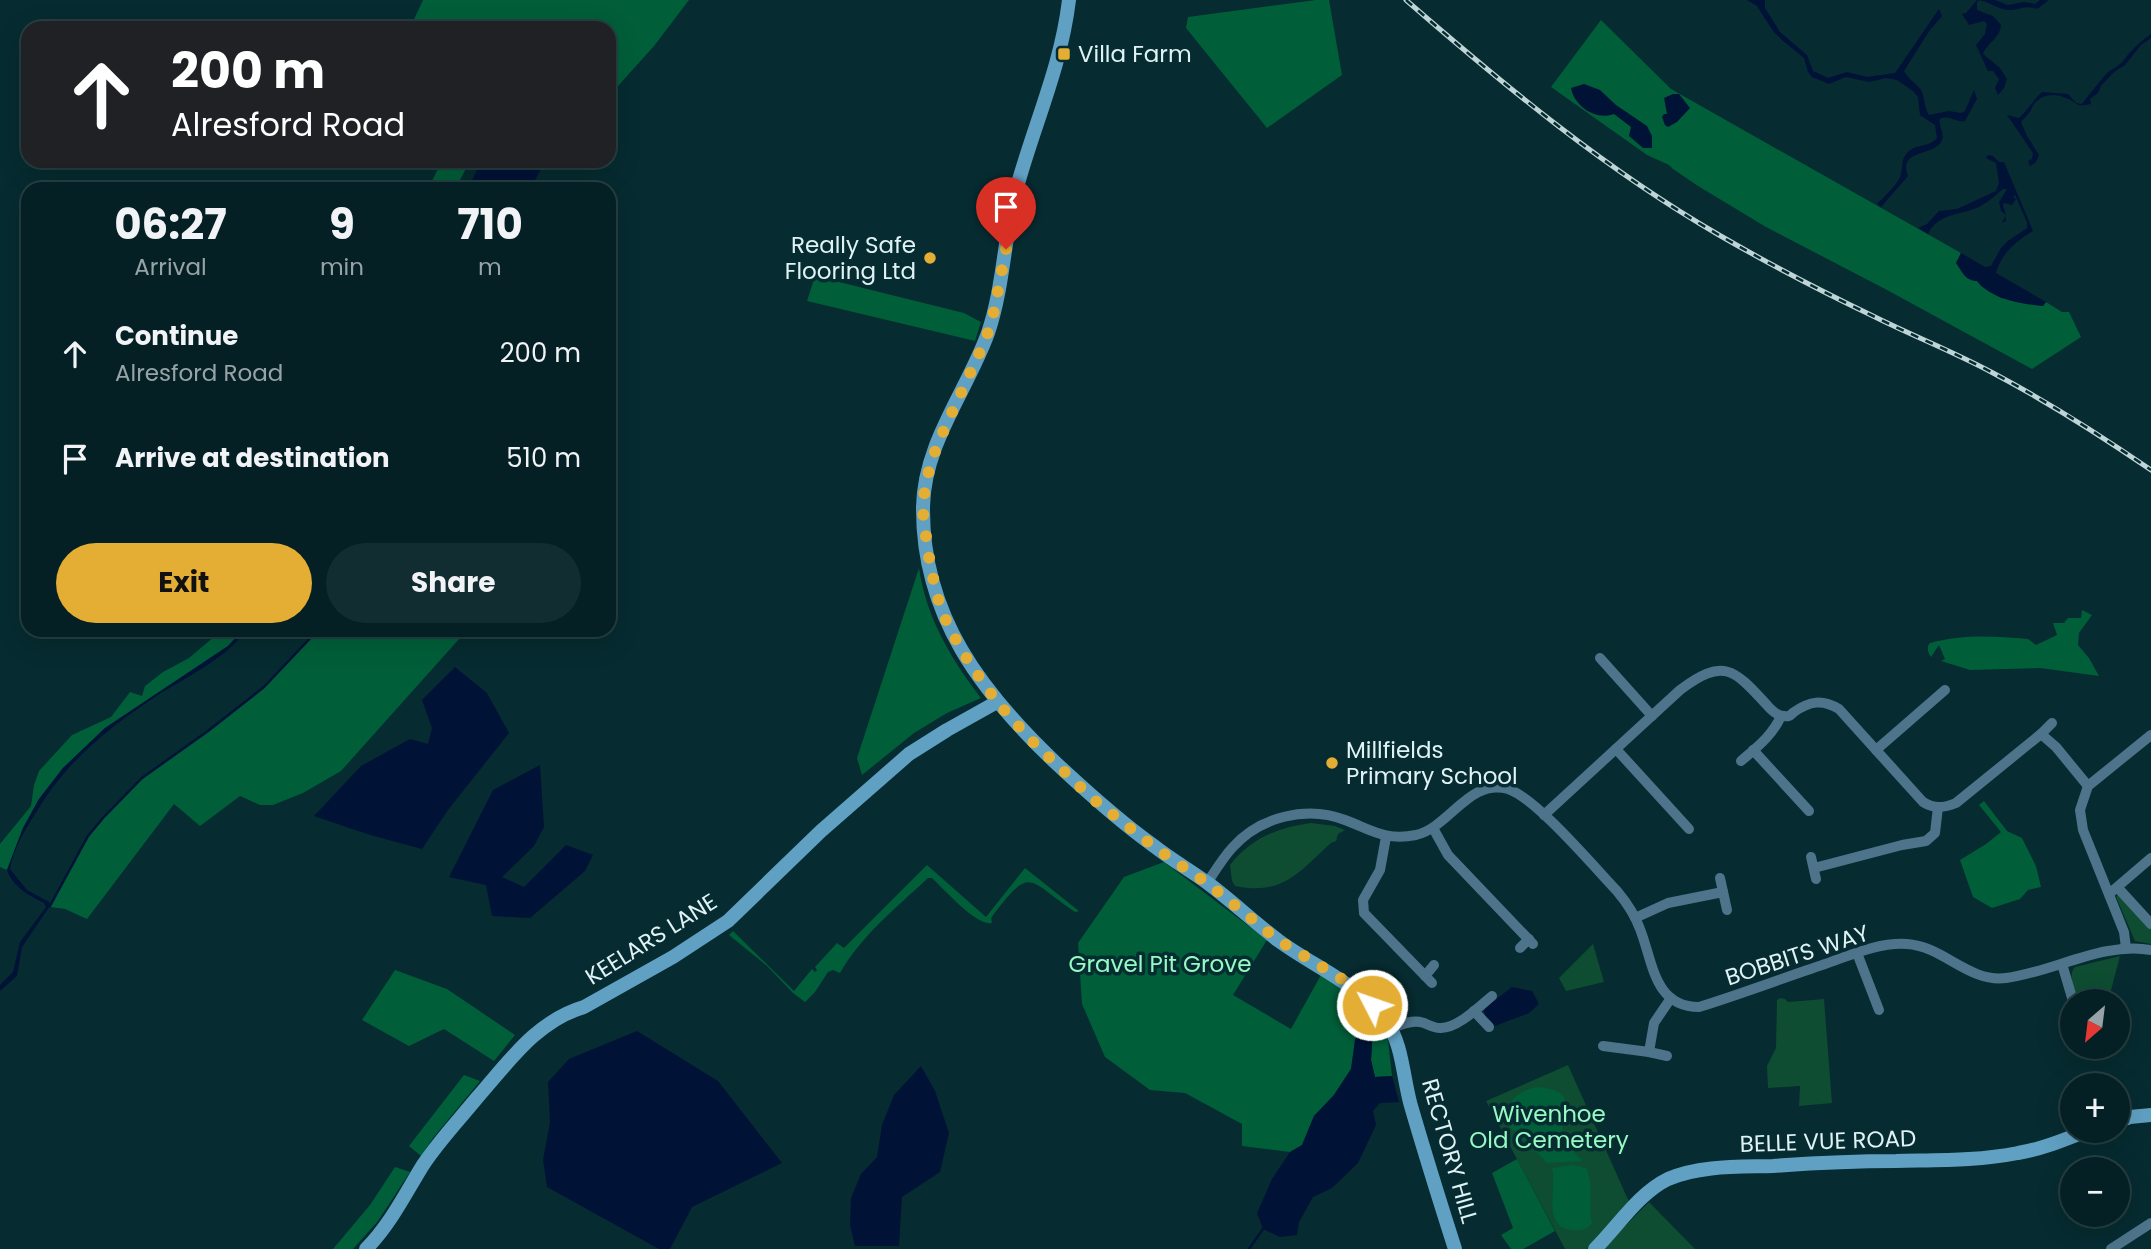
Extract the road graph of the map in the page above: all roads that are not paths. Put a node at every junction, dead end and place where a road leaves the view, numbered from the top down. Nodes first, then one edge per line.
1 (1069, 0) edge
2 (1602, 665) dead end
3 (1943, 696) dead end
4 (997, 702) junction
5 (1652, 716) junction
6 (1782, 716) junction
7 (2052, 723) dead end
8 (2041, 734) junction
9 (2151, 735) edge
10 (1616, 749) junction
11 (1754, 750) junction
12 (1876, 750) junction
13 (1741, 761) dead end
14 (2088, 786) junction
15 (1788, 788) junction
16 (1779, 796) dead end
17 (1938, 807) junction
18 (1809, 811) dead end
19 (1544, 815) junction
20 (1688, 824) dead end
21 (1433, 828) junction
22 (1386, 837) junction
23 (1811, 857) dead end
24 (2151, 858) edge
25 (1814, 868) junction
26 (1720, 878) dead end
27 (1816, 879) dead end
28 (1207, 883) junction
29 (2114, 891) junction
30 (1723, 892) junction
31 (1727, 910) dead end
32 (1635, 918) junction
33 (2151, 924) edge
34 (1520, 948) dead end
35 (2126, 948) junction
36 (2151, 950) edge
37 (1857, 953) junction
38 (2062, 964) junction
39 (1434, 965) dead end
40 (2069, 989) edge
41 (1492, 996) dead end
42 (1671, 998) junction
43 (1881, 1007) dead end
44 (1474, 1011) junction
45 (1489, 1027) dead end
46 (1391, 1029) junction
47 (1608, 1043) dead end
48 (1650, 1052) junction
49 (1667, 1056) dead end
50 (2151, 1115) edge
51 (2130, 1117) edge
52 (2060, 1141) edge
53 (2151, 1223) edge
54 (366, 1249) edge
55 (1455, 1249) edge
56 (1595, 1249) edge
57 (2111, 1249) edge

1 - 4 street, RECTORY HILL
2 - 5 street
3 - 12 street
4 - 28 street, RECTORY HILL
4 - 54 street, KEELARS LANE
5 - 6 street
5 - 10 street
6 - 11 street
6 - 12 street
7 - 8 street
8 - 14 street
8 - 17 street
9 - 14 street
10 - 19 street
10 - 20 street
11 - 13 street
11 - 15 street
12 - 17 street
14 - 29 street
15 - 16 street
15 - 18 street
17 - 25 street
19 - 21 street
19 - 32 street
21 - 22 street
21 - 34 street
22 - 28 street
22 - 39 street
23 - 25 street
24 - 29 street
25 - 27 street
26 - 30 street
28 - 46 street, RECTORY HILL
29 - 33 street
29 - 35 street
30 - 31 street
30 - 32 street
32 - 42 street
35 - 36 street, BOBBITS WAY
35 - 38 street, BOBBITS WAY
37 - 38 street, BOBBITS WAY
37 - 42 street, BOBBITS WAY
37 - 43 street
38 - 40 street
41 - 44 street
42 - 48 street
44 - 45 street
44 - 46 street
46 - 55 street, RECTORY HILL
47 - 48 street
48 - 49 street
50 - 51 street
52 - 56 street, BELLE VUE ROAD
53 - 57 street

